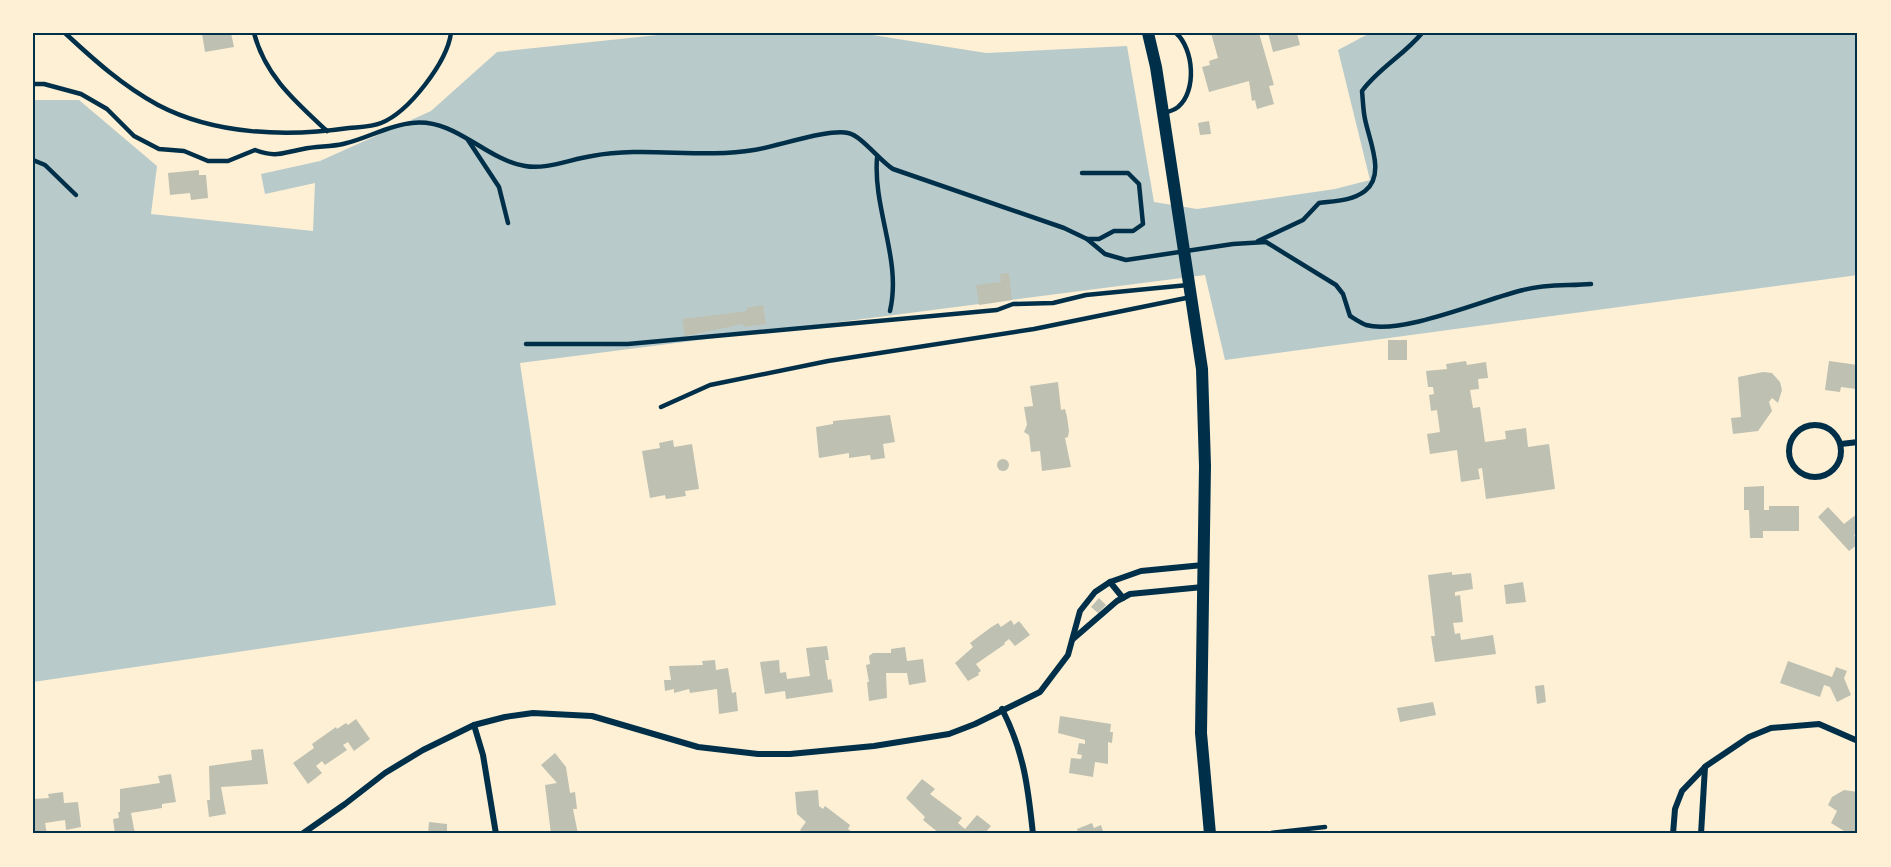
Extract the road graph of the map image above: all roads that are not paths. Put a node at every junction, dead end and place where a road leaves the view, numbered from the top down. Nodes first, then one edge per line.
1 (65, 33) edge
2 (254, 33) edge
3 (451, 33) edge
4 (1148, 33) edge
5 (1176, 33) edge
6 (1422, 33) edge
7 (33, 84) edge
8 (1162, 115) junction
9 (327, 131) junction
10 (467, 139) junction
11 (877, 158) junction
12 (33, 160) edge
13 (1082, 173) dead end
14 (76, 195) dead end
15 (508, 223) dead end
16 (1087, 239) junction
17 (1253, 243) junction
18 (1591, 284) dead end
19 (1191, 287) junction
20 (890, 310) dead end
21 (526, 344) dead end
22 (661, 407) dead end
23 (1858, 442) edge
24 (1841, 444) junction
25 (1203, 565) junction
26 (1110, 582) junction
27 (1203, 587) junction
28 (1122, 598) junction
29 (1072, 639) junction
30 (1002, 709) junction
31 (474, 725) junction
32 (1858, 741) edge
33 (1706, 766) junction
34 (1325, 827) dead end
35 (302, 834) edge
36 (496, 834) edge
37 (1033, 834) edge
38 (1210, 834) edge
39 (1262, 834) edge
40 (1673, 834) edge
41 (1701, 834) edge

1 - 9 lane
2 - 9 lane
3 - 9 lane
4 - 8 main road
5 - 8 lane
6 - 17 lane
7 - 10 lane
8 - 19 main road
10 - 11 lane
10 - 15 lane
11 - 16 lane
11 - 20 lane
12 - 14 lane
13 - 16 lane
16 - 17 lane
17 - 18 lane
19 - 21 lane
19 - 22 lane
19 - 25 main road
23 - 24 street
24 - 24 street
25 - 26 street
25 - 27 main road
26 - 28 street
26 - 29 street
27 - 28 street
27 - 38 main road
28 - 29 street
29 - 30 street
30 - 31 street
30 - 37 street
31 - 35 street
31 - 36 street
32 - 33 street
33 - 40 street
33 - 41 street
34 - 39 lane

